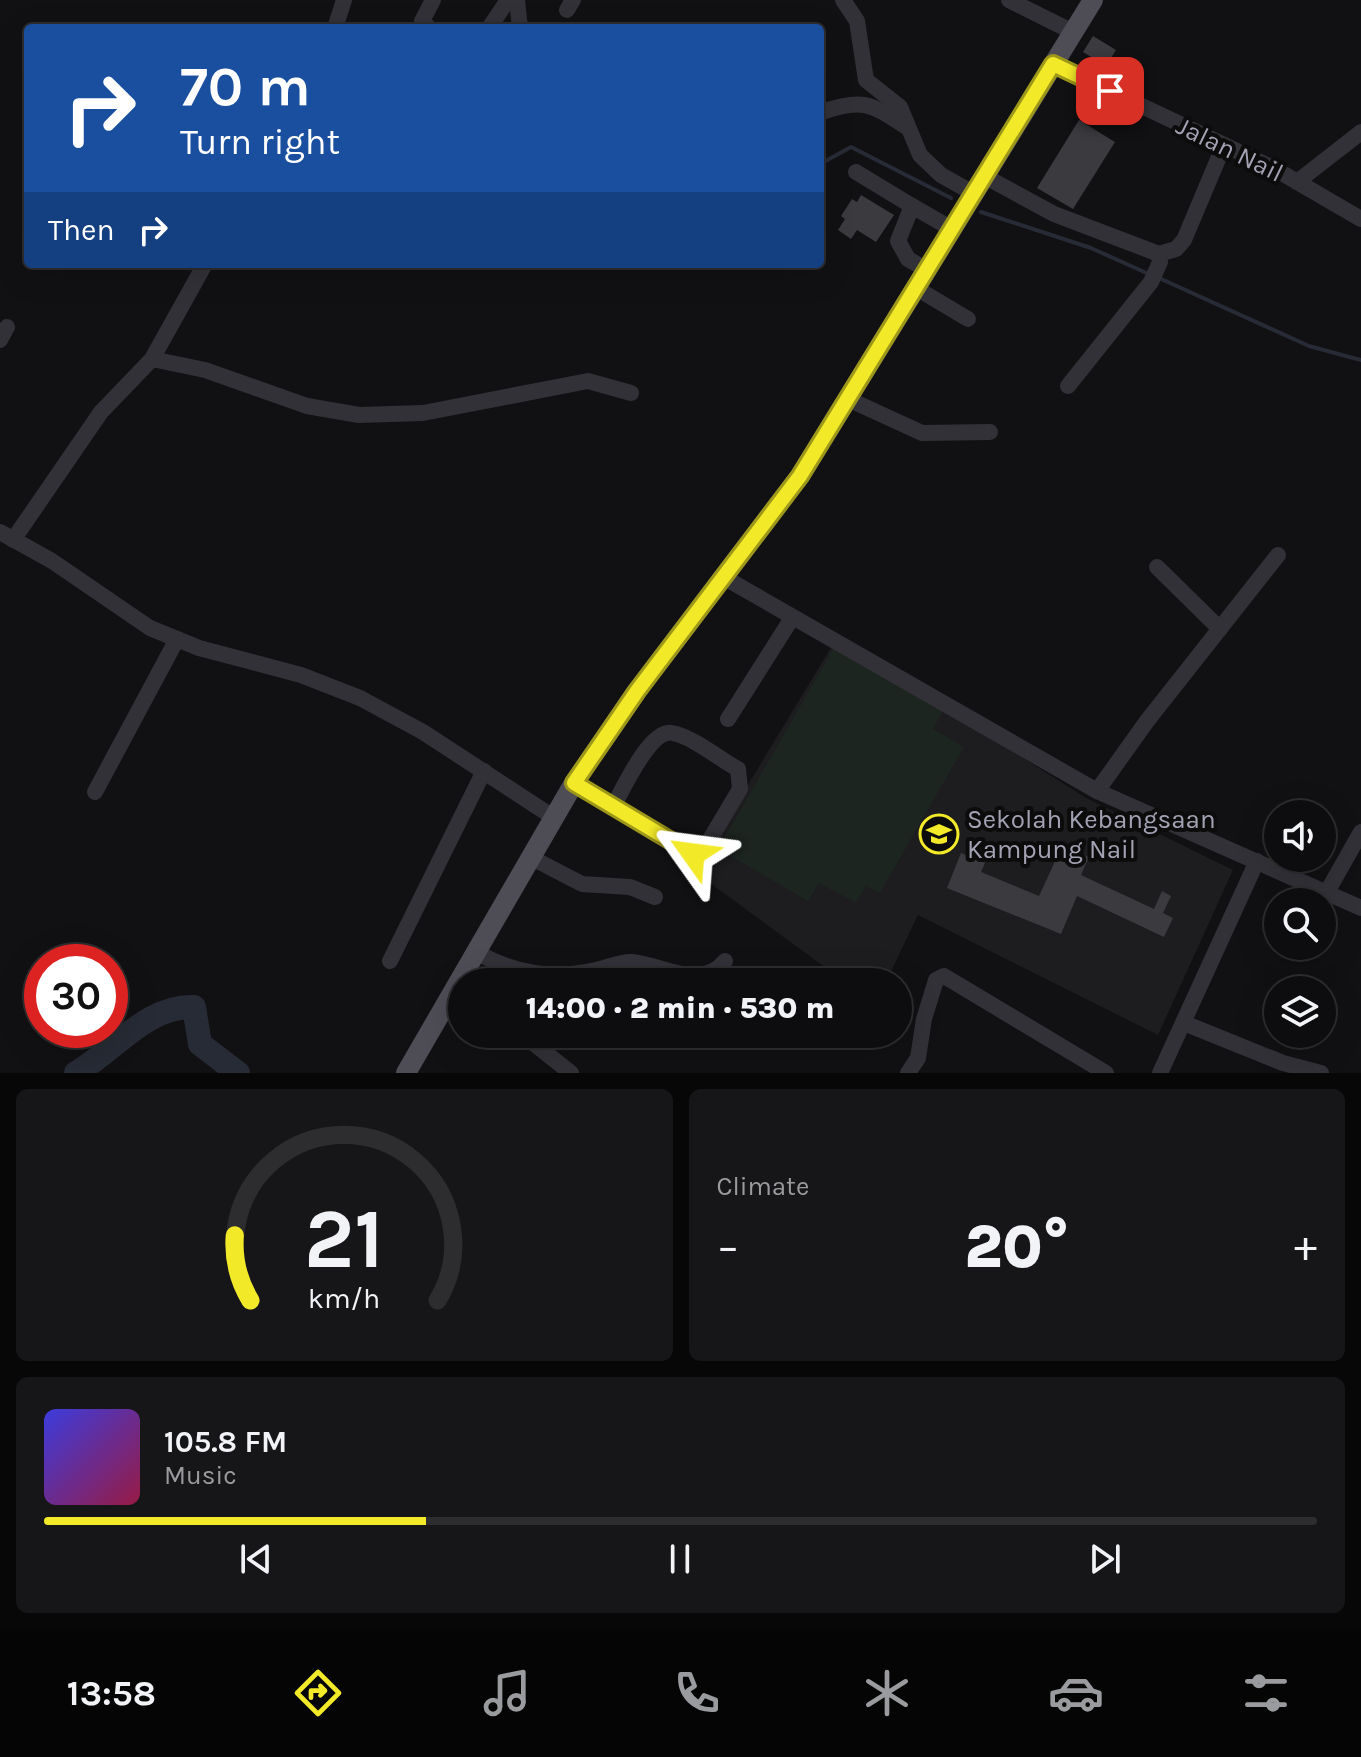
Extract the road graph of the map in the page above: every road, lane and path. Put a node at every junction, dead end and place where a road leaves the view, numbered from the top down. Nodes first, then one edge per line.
1 (344, 0) edge
2 (433, 0) edge
3 (508, 0) edge
4 (517, 0) edge
5 (843, 0) edge
6 (1009, 0) edge
7 (1093, 0) edge
8 (336, 24) edge
9 (426, 24) edge
10 (492, 24) edge
11 (520, 24) edge
12 (1073, 32) junction
13 (1053, 64) junction
14 (824, 111) edge
15 (908, 128) junction
16 (1361, 132) edge
17 (1224, 145) junction
18 (856, 172) dead end
19 (1297, 182) junction
20 (979, 184) junction
21 (912, 206) junction
22 (1361, 219) edge
23 (952, 229) junction
24 (1159, 254) junction
25 (203, 268) edge
26 (921, 279) junction
27 (968, 319) dead end
28 (152, 359) junction
29 (1068, 386) dead end
30 (631, 393) dead end
31 (848, 399) junction
32 (990, 432) dead end
33 (6, 536) edge
34 (1278, 555) dead end
35 (1157, 567) dead end
36 (725, 578) junction
37 (792, 618) junction
38 (1220, 629) junction
39 (177, 639) junction
40 (728, 719) dead end
41 (484, 771) junction
42 (574, 783) junction
43 (1097, 791) junction
44 (95, 792) dead end
45 (613, 807) junction
46 (553, 817) junction
47 (1361, 832) edge
48 (530, 857) junction
49 (1257, 861) junction
50 (1318, 888) edge
51 (1329, 888) edge
52 (1336, 896) edge
53 (655, 897) dead end
54 (1361, 908) edge
55 (476, 952) junction
56 (390, 961) dead end
57 (725, 961) dead end
58 (468, 968) edge
59 (448, 1004) edge
60 (1182, 1026) junction
61 (540, 1048) edge
62 (1311, 1072) edge
63 (406, 1073) edge
64 (571, 1073) edge
65 (908, 1073) edge
66 (1106, 1073) edge
67 (1160, 1073) edge
68 (1321, 1073) edge

1 - 8 street
2 - 9 street
3 - 10 street
4 - 11 street
5 - 15 street
6 - 12 street
7 - 12 main road
12 - 13 main road
13 - 17 street, Jalan Nail
13 - 20 main road
14 - 15 street
15 - 20 street
16 - 19 street
17 - 19 street, Jalan Nail
17 - 24 street
18 - 21 street
19 - 22 street, Jalan Nail
20 - 23 main road
20 - 24 street
21 - 23 street
21 - 26 street
23 - 26 main road
24 - 29 street
25 - 28 street
26 - 27 street
26 - 31 main road
28 - 30 street
28 - 33 street
31 - 32 street
31 - 36 main road
33 - 39 street
34 - 38 street
35 - 38 street
36 - 37 street
36 - 42 main road
37 - 40 street
37 - 43 street
38 - 43 street
39 - 41 street
39 - 44 street
41 - 46 street
41 - 56 street
42 - 45 street
42 - 46 main road
43 - 49 street
45 - 45 street
46 - 48 main road
47 - 51 street
48 - 53 street
48 - 55 main road
49 - 50 street
49 - 60 street
52 - 54 street
55 - 57 street
55 - 58 main road
59 - 63 main road
60 - 62 street
60 - 67 street
61 - 64 street
62 - 68 street
65 - 66 street

